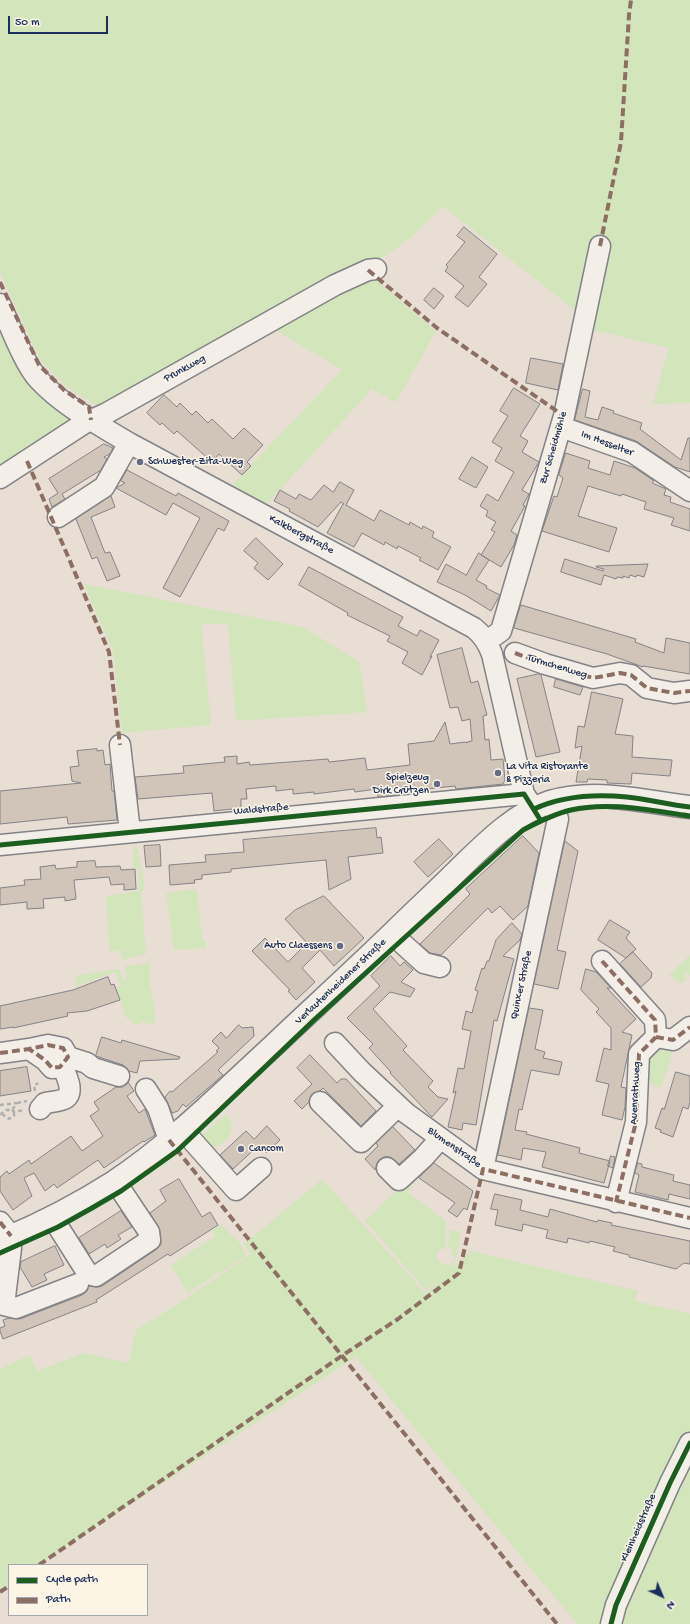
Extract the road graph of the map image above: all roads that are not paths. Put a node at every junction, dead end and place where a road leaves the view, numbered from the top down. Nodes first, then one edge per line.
1 (600, 246) dead end
2 (376, 269) dead end
3 (0, 304) edge
4 (91, 420) junction
5 (561, 427) junction
6 (129, 443) junction
7 (0, 478) edge
8 (690, 491) edge
9 (58, 517) dead end
10 (487, 641) junction
11 (515, 653) dead end
12 (690, 692) edge
13 (120, 745) dead end
14 (537, 802) junction
15 (690, 807) edge
16 (130, 832) junction
17 (0, 845) edge
18 (392, 934) junction
19 (602, 961) dead end
20 (440, 967) dead end
21 (690, 1027) edge
22 (656, 1037) junction
23 (335, 1043) dead end
24 (0, 1053) edge
25 (65, 1061) junction
26 (119, 1076) dead end
27 (146, 1089) dead end
28 (320, 1102) dead end
29 (398, 1106) junction
30 (40, 1109) dead end
31 (175, 1134) junction
32 (440, 1139) junction
33 (261, 1168) dead end
34 (387, 1168) dead end
35 (482, 1169) junction
36 (115, 1181) junction
37 (616, 1202) junction
38 (52, 1217) junction
39 (690, 1218) edge
40 (4, 1233) edge
41 (78, 1284) dead end
42 (690, 1442) edge
43 (611, 1624) edge

1 - 5 street, Zur Scheidmühle
2 - 4 street, Prunkweg
3 - 4 street, Kalkbergstraße
4 - 6 street, Kalkbergstraße
4 - 7 street, Prunkweg
5 - 8 street, Im Hesselter
5 - 10 street, Zur Scheidmühle
6 - 9 street
6 - 10 street, Kalkbergstraße
10 - 14 street, Kalkbergstraße
11 - 12 street, Türmchenweg
13 - 16 street
14 - 15 main road, Verlautenheidener Straße
14 - 16 street, Waldstraße
14 - 18 main road, Verlautenheidener Straße
14 - 35 street, Quinxer Straße
16 - 17 street, Waldstraße
18 - 20 street
18 - 31 main road, Verlautenheidener Straße
19 - 22 street
21 - 22 street
22 - 37 street, Auenrathweg
23 - 29 street, Blumenstraße
24 - 25 street
25 - 26 street
25 - 30 street
27 - 31 street
28 - 29 street
29 - 32 street, Blumenstraße
31 - 33 street
31 - 36 main road, Verlautenheidener Straße
32 - 34 street
32 - 35 street, Blumenstraße
35 - 37 street, Blumenstraße
36 - 38 main road, Verlautenheidener Straße
36 - 38 street
37 - 39 street, Blumenstraße
38 - 40 main road, Verlautenheidener Straße
40 - 41 street, Verlautenheidener Straße
42 - 43 street, Kleinheidstraße

